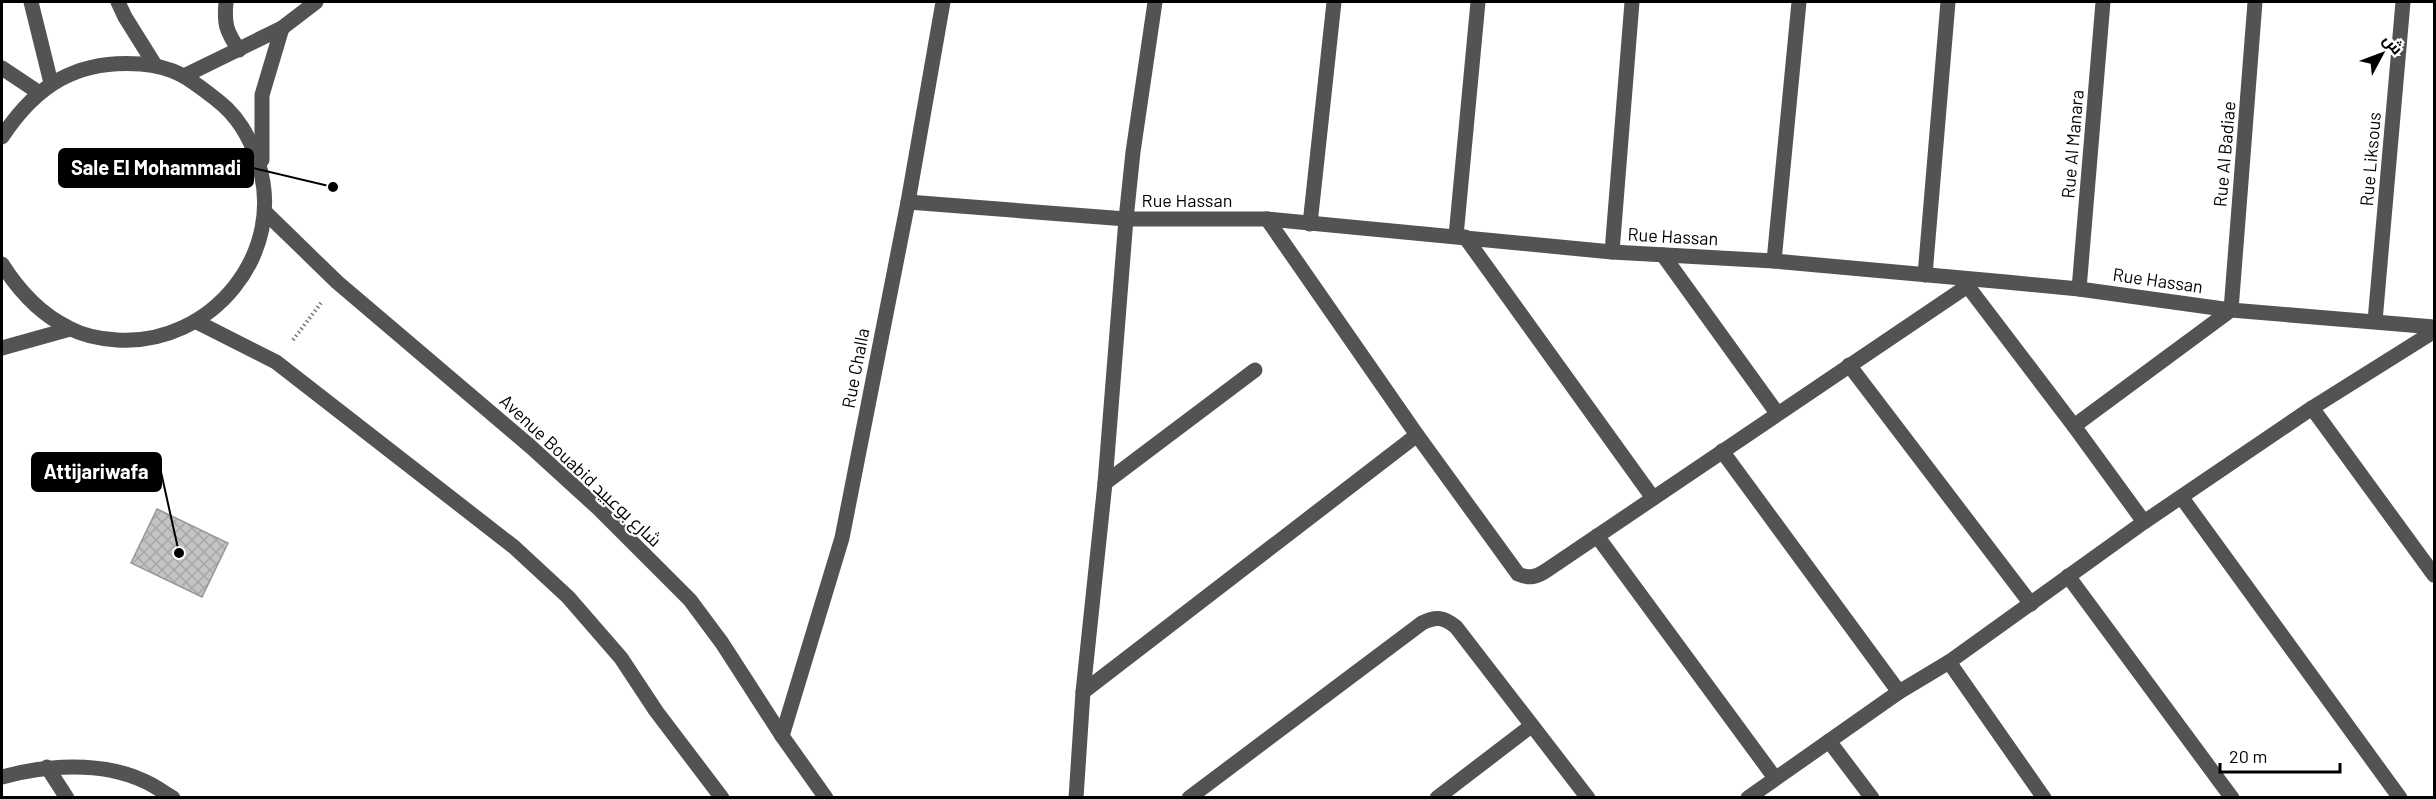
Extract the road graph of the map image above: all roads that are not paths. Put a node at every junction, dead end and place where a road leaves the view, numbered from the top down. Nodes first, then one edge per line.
1 (31, 2) edge
2 (118, 2) edge
3 (226, 2) edge
4 (316, 2) edge
5 (943, 2) edge
6 (1155, 2) edge
7 (1334, 2) edge
8 (1478, 2) edge
9 (1632, 2) edge
10 (1798, 2) edge
11 (1948, 2) edge
12 (2103, 2) edge
13 (2255, 2) edge
14 (2403, 2) edge
15 (282, 28) junction
16 (239, 50) junction
17 (155, 65) junction
18 (2, 68) edge
19 (186, 75) junction
20 (51, 83) junction
21 (38, 92) junction
22 (2, 137) edge
23 (263, 175) junction
24 (908, 202) junction
25 (265, 212) junction
26 (1126, 219) junction
27 (1268, 219) junction
28 (1310, 224) junction
29 (1461, 237) junction
30 (1612, 252) junction
31 (1663, 255) junction
32 (1774, 261) junction
33 (2, 264) edge
34 (1925, 275) junction
35 (1964, 281) junction
36 (2079, 289) junction
37 (2231, 309) junction
38 (2375, 321) junction
39 (197, 322) junction
40 (70, 329) junction
41 (2433, 330) edge
42 (2, 348) edge
43 (1848, 365) junction
44 (1256, 370) dead end
45 (2312, 408) junction
46 (1778, 413) junction
47 (2074, 426) junction
48 (1418, 435) junction
49 (1722, 451) junction
50 (1105, 483) junction
51 (1653, 498) junction
52 (2182, 498) junction
53 (2144, 522) junction
54 (1597, 536) junction
55 (2434, 575) edge
56 (2068, 576) junction
57 (2031, 604) junction
58 (1949, 662) junction
59 (1083, 692) junction
60 (1899, 692) junction
61 (1531, 726) junction
62 (782, 736) junction
63 (1829, 741) junction
64 (47, 767) junction
65 (2, 777) edge
66 (1775, 778) junction
67 (66, 798) edge
68 (173, 798) edge
69 (722, 798) edge
70 (826, 798) edge
71 (1076, 798) edge
72 (1189, 798) edge
73 (1437, 798) edge
74 (1588, 798) edge
75 (1748, 798) edge
76 (1872, 798) edge
77 (2044, 798) edge
78 (2232, 798) edge
79 (2400, 798) edge

1 - 20 street
2 - 17 street
3 - 16 street
4 - 15 street
5 - 24 street, Rue Challa
6 - 26 street
7 - 28 street
8 - 29 street
9 - 30 street
10 - 32 street
11 - 34 street
12 - 36 street, Rue Al Manara
13 - 37 street, Rue Al Badiae
14 - 38 street, Rue Liksous
15 - 16 street
15 - 23 street
16 - 19 street
17 - 19 street
17 - 20 street
18 - 21 street
19 - 23 street
20 - 21 street
21 - 22 street
23 - 25 street
24 - 26 street, Rue Hassan
24 - 62 street, Rue Challa
25 - 39 street
25 - 62 street, Avenue Bouabid شارع بوعبيد
26 - 27 street, Rue Hassan
26 - 50 street
27 - 28 street, Rue Hassan
27 - 48 street
28 - 29 street, Rue Hassan
29 - 30 street, Rue Hassan
29 - 51 street
30 - 31 street, Rue Hassan
31 - 32 street, Rue Hassan
31 - 46 street
32 - 34 street, Rue Hassan
33 - 40 street
34 - 35 street, Rue Hassan
35 - 36 street, Rue Hassan
35 - 43 street
35 - 47 street
36 - 37 street, Rue Hassan
37 - 38 street, Rue Hassan
37 - 47 street
38 - 41 street, Rue Hassan
39 - 40 street
39 - 69 street
40 - 42 street
41 - 45 street
43 - 46 street
43 - 57 street
44 - 50 street
45 - 52 street
45 - 55 street
46 - 49 street
47 - 53 street
48 - 54 street
48 - 59 street
49 - 51 street
49 - 60 street
50 - 59 street
51 - 54 street
52 - 53 street
52 - 79 street
53 - 56 street
54 - 66 street
56 - 57 street
56 - 78 street
57 - 58 street
58 - 60 street
58 - 77 street
59 - 71 street
60 - 63 street
61 - 72 street
61 - 73 street
61 - 74 street
62 - 70 street, Avenue Bouabid شارع بوعبيد
63 - 66 street
63 - 76 street
64 - 65 street
64 - 67 street
64 - 68 street
66 - 75 street

